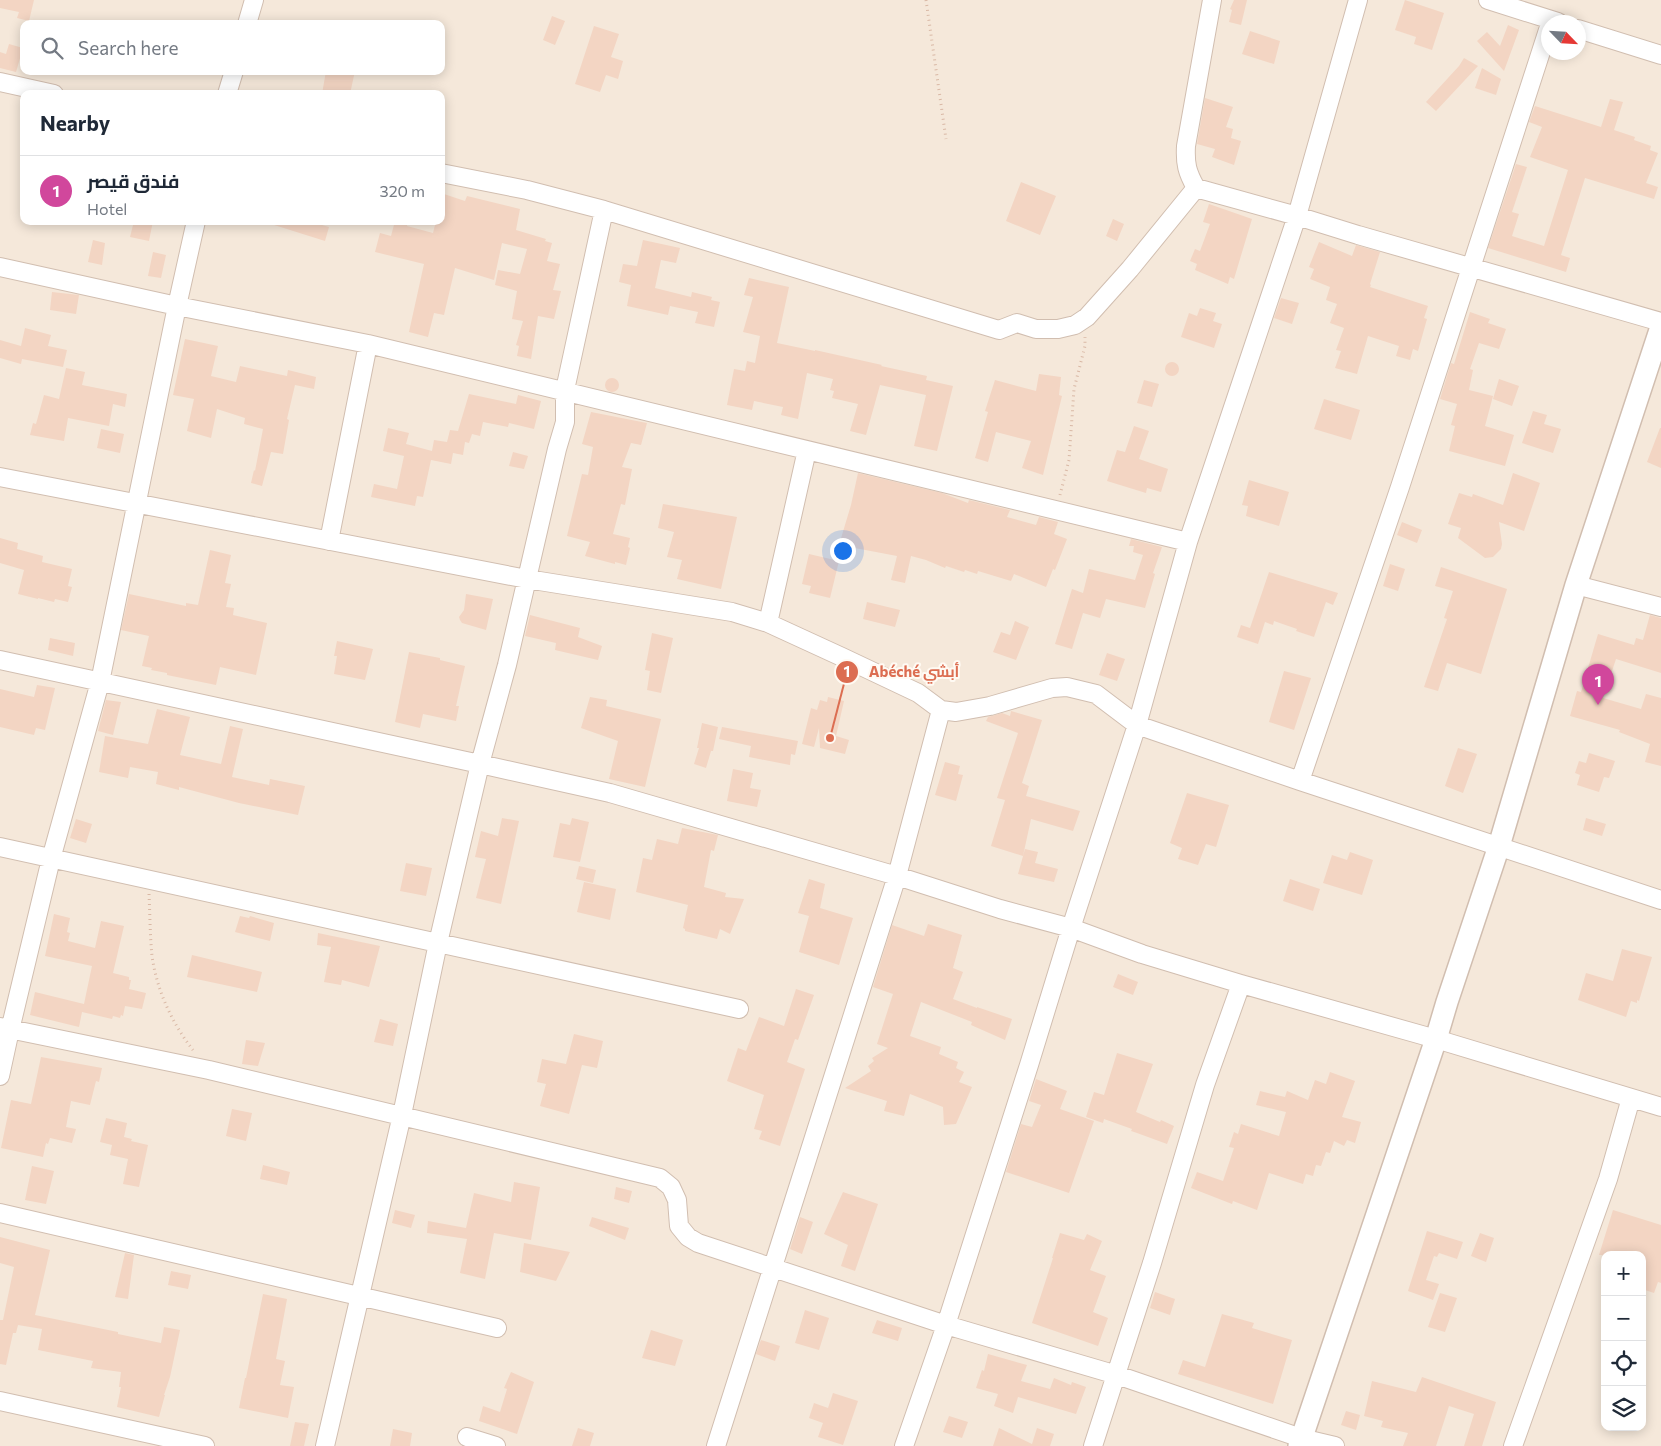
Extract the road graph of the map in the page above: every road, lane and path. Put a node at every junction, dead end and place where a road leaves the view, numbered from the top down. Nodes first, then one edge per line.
1 (254, 0) edge
2 (926, 0) edge
3 (1212, 0) edge
4 (1358, 0) edge
5 (1488, 0) edge
6 (248, 20) edge
7 (1541, 20) edge
8 (1586, 32) edge
9 (1661, 55) edge
10 (1541, 57) edge
11 (233, 75) edge
12 (0, 82) edge
13 (36, 90) edge
14 (228, 90) edge
15 (946, 139) dead end
16 (445, 174) edge
17 (1196, 188) junction
18 (604, 210) junction
19 (1297, 216) junction
20 (195, 225) edge
21 (1471, 267) junction
22 (0, 268) edge
23 (177, 306) junction
24 (1087, 317) junction
25 (1661, 322) edge
26 (1661, 327) edge
27 (368, 344) junction
28 (565, 390) junction
29 (807, 450) junction
30 (0, 478) edge
31 (137, 504) junction
32 (1057, 510) junction
33 (328, 541) junction
34 (1188, 542) junction
35 (527, 579) junction
36 (1576, 585) junction
37 (1661, 607) edge
38 (768, 623) junction
39 (0, 660) edge
40 (100, 682) junction
41 (941, 710) junction
42 (1136, 726) junction
43 (480, 764) junction
44 (1300, 781) junction
45 (1499, 846) junction
46 (0, 847) edge
47 (51, 859) junction
48 (897, 876) junction
49 (148, 880) junction
50 (1661, 900) edge
51 (1071, 928) junction
52 (438, 944) junction
53 (1241, 984) junction
54 (739, 1009) dead end
55 (5, 1029) edge
56 (1436, 1039) junction
57 (209, 1070) junction
58 (0, 1076) edge
59 (1631, 1098) junction
60 (1661, 1107) edge
61 (402, 1115) junction
62 (0, 1213) edge
63 (772, 1268) junction
64 (361, 1297) junction
65 (946, 1325) junction
66 (497, 1328) dead end
67 (1117, 1375) junction
68 (0, 1401) edge
69 (467, 1437) dead end
70 (1300, 1442) edge
71 (205, 1446) edge
72 (325, 1446) edge
73 (496, 1446) edge
74 (716, 1446) edge
75 (904, 1446) edge
76 (1093, 1446) edge
77 (1335, 1446) edge
78 (1513, 1446) edge

1 - 6 street
2 - 15 path
3 - 17 street
4 - 19 street
5 - 7 street
8 - 9 street
10 - 21 street
11 - 14 street
12 - 13 street
16 - 18 street
17 - 19 street
17 - 24 street
18 - 24 street
18 - 28 street
19 - 21 street
19 - 34 street
20 - 23 street
21 - 25 street
21 - 44 street
22 - 23 street
23 - 27 street
23 - 31 street
24 - 32 path
26 - 36 street
27 - 28 street
27 - 33 street
28 - 29 street
28 - 35 street
29 - 32 street
29 - 38 street
30 - 31 street
31 - 33 street
31 - 40 street
32 - 34 street
33 - 35 street
34 - 42 street
35 - 38 street
35 - 43 street
36 - 37 street
36 - 45 street
38 - 41 street
39 - 40 street
40 - 43 street
40 - 47 street
41 - 42 street
41 - 48 street
42 - 44 street
42 - 51 street
43 - 48 street
43 - 52 street
44 - 45 street
45 - 50 street
45 - 56 street
46 - 47 street
47 - 49 street
47 - 55 street
48 - 51 street
48 - 63 street
49 - 52 street
49 - 57 path
51 - 53 street
51 - 65 street
52 - 54 street
52 - 61 street
53 - 56 street
53 - 67 street
55 - 57 street
55 - 58 street
56 - 59 street
56 - 70 street
57 - 61 street
59 - 60 street
59 - 78 street
61 - 63 street
61 - 64 street
62 - 64 street
63 - 65 street
63 - 74 street
64 - 66 street
64 - 72 street
65 - 67 street
65 - 75 street
67 - 70 street
67 - 76 street
68 - 71 street
69 - 73 street
70 - 77 street

